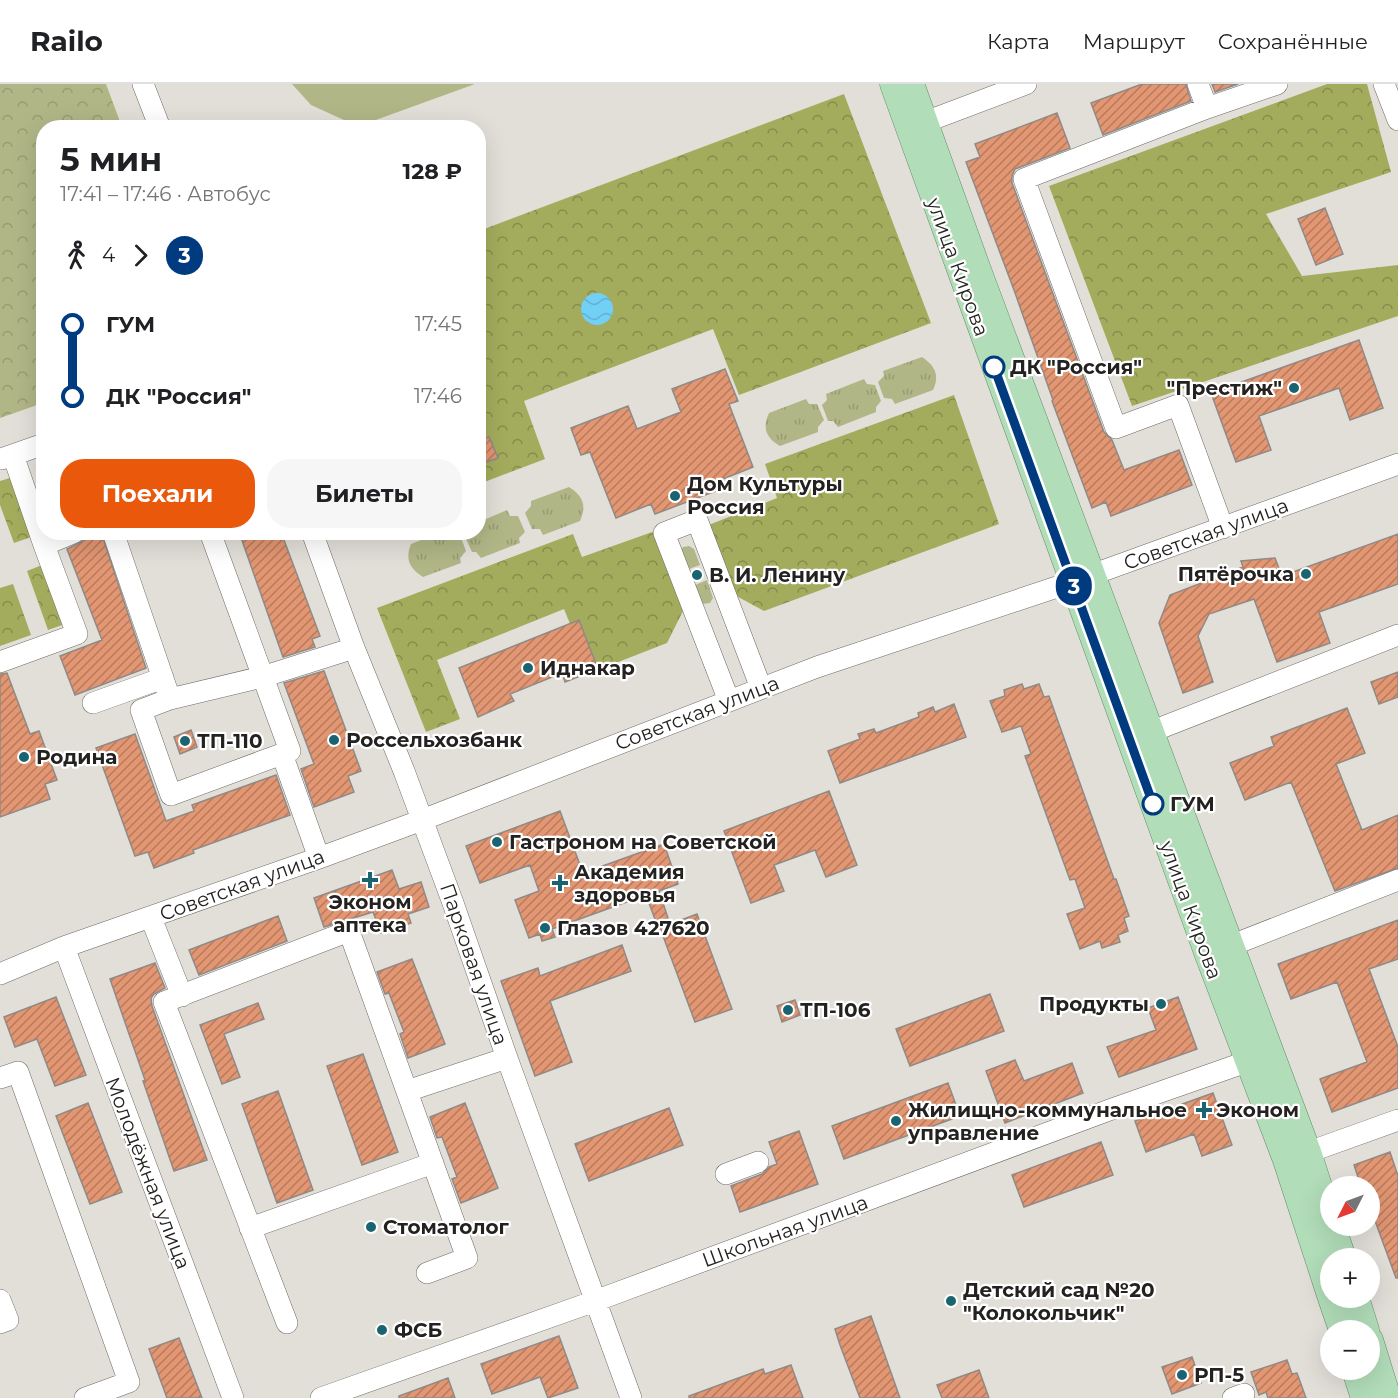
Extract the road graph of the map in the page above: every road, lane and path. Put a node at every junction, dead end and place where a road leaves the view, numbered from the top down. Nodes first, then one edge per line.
1 (143, 84) edge
2 (893, 84) edge
3 (911, 84) edge
4 (1026, 84) edge
5 (1198, 84) edge
6 (1277, 84) edge
7 (1384, 84) edge
8 (1207, 108) junction
9 (157, 120) edge
10 (1398, 120) edge
11 (916, 125) junction
12 (36, 447) edge
13 (7, 457) edge
14 (1398, 464) edge
15 (36, 526) edge
16 (1223, 528) junction
17 (42, 540) edge
18 (56, 540) edge
19 (116, 540) edge
20 (213, 540) edge
21 (315, 540) edge
22 (44, 545) junction
23 (1082, 579) junction
24 (1398, 635) edge
25 (354, 648) junction
26 (0, 662) edge
27 (262, 677) junction
28 (163, 678) junction
29 (762, 688) junction
30 (170, 699) junction
31 (729, 701) junction
32 (93, 703) dead end
33 (1140, 736) junction
34 (282, 754) junction
35 (422, 820) junction
36 (319, 858) junction
37 (1398, 880) edge
38 (151, 918) junction
39 (64, 947) junction
40 (1219, 950) junction
41 (0, 974) edge
42 (182, 996) junction
43 (507, 1058) junction
44 (1249, 1061) junction
45 (0, 1078) edge
46 (407, 1091) junction
47 (1398, 1120) edge
48 (1297, 1156) junction
49 (759, 1162) dead end
50 (433, 1163) junction
51 (726, 1174) dead end
52 (1320, 1201) edge
53 (250, 1228) junction
54 (1320, 1251) edge
55 (427, 1273) dead end
56 (0, 1300) edge
57 (595, 1301) junction
58 (0, 1323) edge
59 (287, 1323) dead end
60 (1380, 1372) edge
61 (1358, 1380) edge
62 (333, 1396) edge
63 (85, 1398) edge
64 (233, 1398) edge
65 (631, 1398) edge
66 (1364, 1398) edge
67 (1388, 1398) edge

1 - 9 street
2 - 11 main road, улица Кирова
3 - 11 main road, улица Кирова
4 - 11 street
5 - 8 street
6 - 8 street
7 - 10 street
8 - 16 street
11 - 23 main road, улица Кирова
12 - 13 street
13 - 15 street
14 - 16 street, Советская улица
16 - 23 street, Советская улица
17 - 22 street
18 - 22 street
19 - 28 street
20 - 27 street
21 - 25 street, Парковая улица
22 - 26 street
23 - 29 street, Советская улица
23 - 33 main road, улица Кирова
24 - 33 street
25 - 27 street
25 - 35 street, Парковая улица
27 - 30 street
27 - 34 street
28 - 30 street
28 - 32 street
29 - 31 street, Советская улица
29 - 31 street
30 - 34 street
31 - 35 street, Советская улица
33 - 40 main road, улица Кирова
34 - 36 street
35 - 36 street, Советская улица
35 - 43 street, Парковая улица
36 - 38 street, Советская улица
37 - 40 street
38 - 39 street, Советская улица
38 - 42 street
39 - 41 street, Советская улица
39 - 64 street, Молодёжная улица
40 - 44 main road, улица Кирова
40 - 48 main road, улица Кирова
42 - 46 street
42 - 53 street
43 - 46 street
43 - 57 street, Парковая улица
44 - 48 main road, улица Кирова
44 - 57 street, Школьная улица
45 - 63 street
46 - 50 street
47 - 48 street
48 - 52 main road, улица Кирова
48 - 54 main road, улица Кирова
49 - 51 street
50 - 53 street
50 - 55 street
53 - 59 street
56 - 58 street
57 - 62 street, Школьная улица
57 - 65 street, Парковая улица
60 - 67 main road
61 - 66 main road

